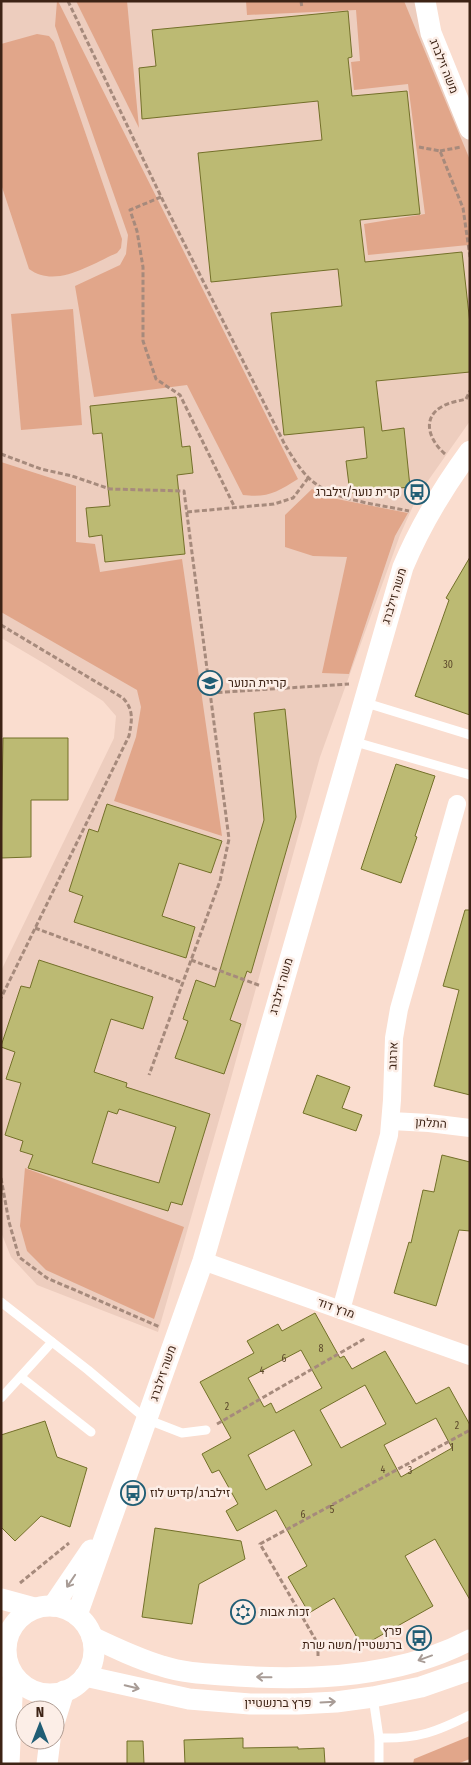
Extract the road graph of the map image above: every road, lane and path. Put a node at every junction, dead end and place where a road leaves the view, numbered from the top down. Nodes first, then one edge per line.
1 (68, 1) edge
2 (301, 1) edge
3 (425, 1) edge
4 (302, 8) dead end
5 (466, 138) edge
6 (418, 147) dead end
7 (440, 151) junction
8 (161, 196) junction
9 (470, 257) edge
10 (470, 391) edge
11 (1, 454) edge
12 (464, 459) edge
13 (309, 477) junction
14 (235, 508) junction
15 (187, 512) junction
16 (428, 515) junction
17 (1, 625) edge
18 (210, 693) junction
19 (366, 693) junction
20 (470, 735) edge
21 (352, 740) junction
22 (470, 775) edge
23 (457, 804) dead end
24 (35, 928) junction
25 (191, 960) junction
26 (183, 983) junction
27 (279, 993) junction
28 (1, 998) edge
29 (149, 1075) dead end
30 (391, 1121) junction
31 (470, 1128) edge
32 (1, 1178) edge
33 (203, 1260) junction
34 (1, 1302) edge
35 (341, 1310) junction
36 (387, 1326) junction
37 (176, 1334) junction
38 (52, 1342) junction
39 (470, 1356) edge
40 (21, 1377) junction
41 (1, 1398) edge
42 (146, 1419) junction
43 (206, 1430) joint
44 (470, 1430) edge
45 (91, 1432) dead end
46 (108, 1528) junction
47 (1, 1599) edge
48 (44, 1607) junction
49 (77, 1615) junction
50 (92, 1637) junction
51 (4, 1638) edge
52 (470, 1640) edge
53 (470, 1670) edge
54 (13, 1675) junction
55 (85, 1676) junction
56 (319, 1677) junction
57 (64, 1691) junction
58 (374, 1697) junction
59 (61, 1700) edge
60 (470, 1716) edge
61 (379, 1738) junction
62 (49, 1750) edge
63 (9, 1764) edge
64 (47, 1764) edge
65 (379, 1764) edge

1 - 8 path
2 - 4 path
3 - 5 street, משה זילברג
5 - 7 path
6 - 7 path
7 - 9 path
8 - 13 path
8 - 14 path
10 - 12 path
11 - 15 path
12 - 16 street, משה זילברג
13 - 14 path
13 - 16 path
14 - 15 path
15 - 18 path
16 - 19 street, משה זילברג
17 - 24 path
18 - 19 path
18 - 25 path
19 - 20 lane
19 - 21 street, משה זילברג
21 - 22 lane
21 - 27 street, משה זילברג
23 - 30 street, ארגוב
24 - 26 path
24 - 28 path
25 - 26 path
25 - 27 path
26 - 29 path
27 - 33 street, משה זילברג
30 - 31 street, התלתן
30 - 35 street, ארגוב
32 - 37 path
33 - 35 street, מרץ דוד
33 - 37 street, משה זילברג
34 - 38 lane
35 - 36 street, מרץ דוד
36 - 39 street, מרץ דוד
36 - 43 path
37 - 42 street, משה זילברג
38 - 40 lane
38 - 42 lane
40 - 41 lane
40 - 45 lane
42 - 43 lane
42 - 46 street, משה זילברג
44 - 56 path
46 -> 48 street, משה זילברג
46 - 49 street, משה זילברג
47 - 48 street
48 - 49 street
48 - 51 street
49 - 50 street
50 - 55 street
56 -> 50 street, פרץ ברנשטיין
51 - 54 street
52 -> 56 street, פרץ ברנשטיין
53 - 58 street, פרץ ברנשטיין
54 - 57 street
54 - 63 street
55 - 57 street
55 -> 58 street, פרץ ברנשטיין
57 - 59 street
58 - 61 lane
60 - 61 lane
61 - 65 lane
62 - 64 street

